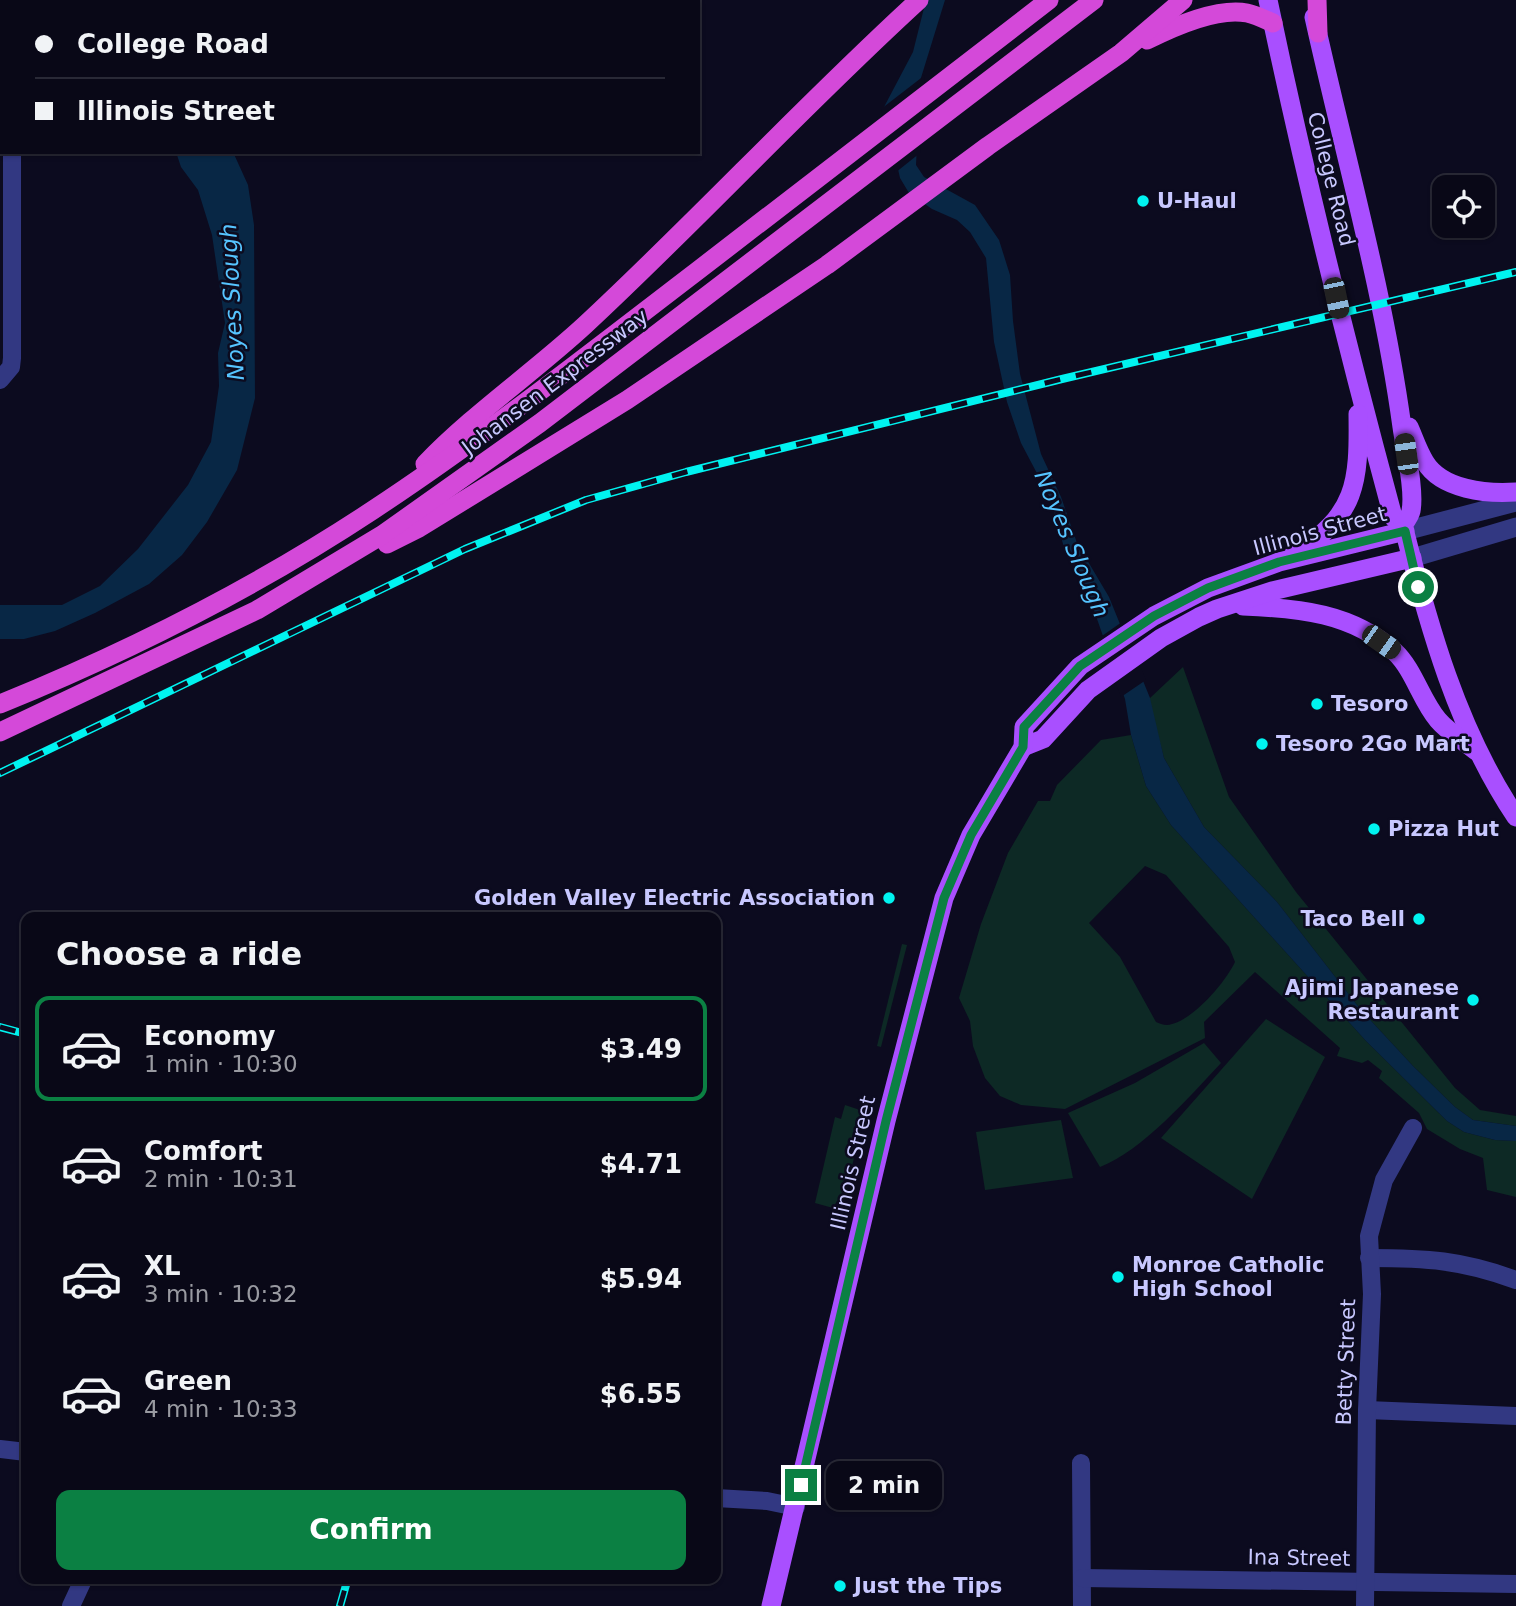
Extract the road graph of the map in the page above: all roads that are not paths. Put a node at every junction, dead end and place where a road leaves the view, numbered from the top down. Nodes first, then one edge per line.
1 (919, 0) edge
2 (1049, 0) edge
3 (1094, 0) edge
4 (1183, 0) edge
5 (1268, 0) edge
6 (1311, 0) edge
7 (1317, 0) edge
8 (1273, 23) junction
9 (1318, 33) junction
10 (1121, 53) junction
11 (12, 154) edge
12 (0, 380) edge
13 (1357, 385) junction
14 (1399, 406) junction
15 (1516, 492) edge
16 (1516, 502) edge
17 (374, 509) junction
18 (1516, 527) edge
19 (1404, 528) junction
20 (1412, 558) junction
21 (1279, 562) junction
22 (1228, 605) junction
23 (257, 610) junction
24 (0, 704) edge
25 (0, 732) edge
26 (1023, 747) junction
27 (1477, 752) junction
28 (1516, 817) edge
29 (1413, 1128) dead end
30 (1369, 1258) junction
31 (1516, 1280) edge
32 (1367, 1410) junction
33 (1516, 1416) edge
34 (0, 1449) edge
35 (21, 1451) edge
36 (1080, 1463) dead end
37 (721, 1498) edge
38 (796, 1507) junction
39 (1082, 1578) junction
40 (1365, 1581) junction
41 (81, 1584) edge
42 (1516, 1584) edge
43 (71, 1606) edge
44 (771, 1606) edge
45 (1082, 1606) edge
46 (1365, 1606) edge

1 - 17 highway
2 - 17 highway, Johansen Expressway
3 - 23 highway, Johansen Expressway
4 - 10 highway
5 - 8 main road, College Road
6 - 9 main road, College Road
7 - 9 highway
8 - 10 highway
8 - 13 main road, College Road
9 - 14 main road, College Road
10 - 23 highway
11 - 12 street
13 - 19 main road, College Road
13 - 21 main road
14 - 15 main road
14 - 19 main road, College Road
16 - 19 street
17 - 24 highway, Johansen Expressway
18 - 20 street
19 - 20 main road, College Road
19 - 21 main road, Illinois Street
20 - 22 main road, Illinois Street
20 - 27 main road, College Road
21 - 26 main road, Illinois Street
22 - 26 main road, Illinois Street
22 - 27 main road
23 - 25 highway, Johansen Expressway
26 - 38 main road, Illinois Street
27 - 28 main road, College Road
29 - 30 street, Betty Street
30 - 31 street
30 - 32 street, Betty Street
32 - 33 street
32 - 40 street, Betty Street
34 - 35 street
36 - 39 street
37 - 38 street
38 - 44 main road, Illinois Street
39 - 40 street, Ina Street
39 - 45 street
40 - 42 street, Ina Street
40 - 46 street, Betty Street
41 - 43 street

